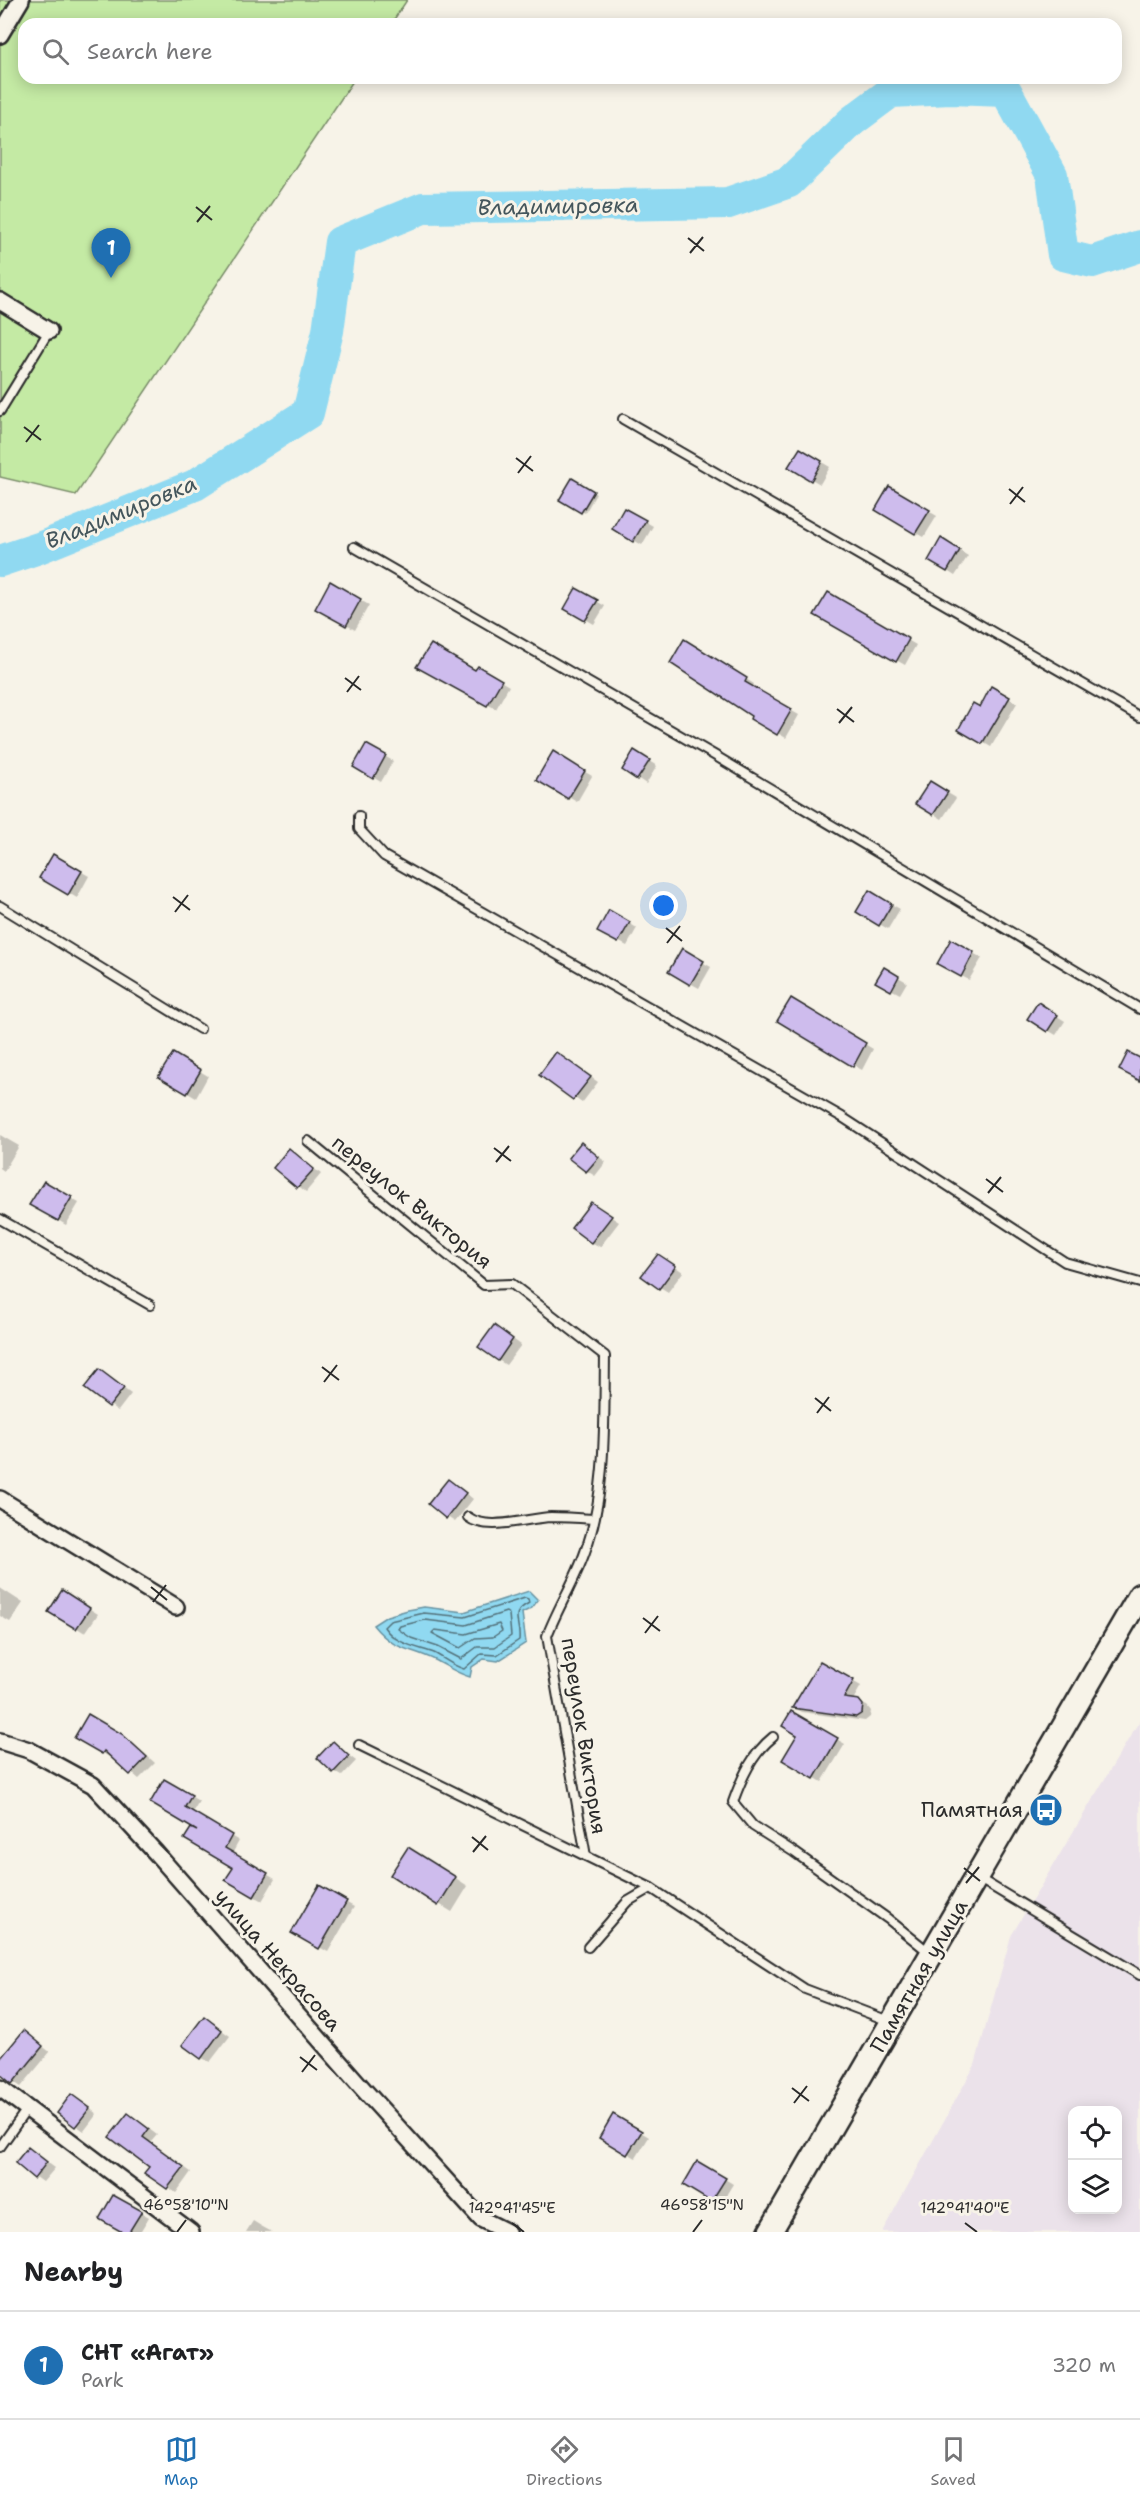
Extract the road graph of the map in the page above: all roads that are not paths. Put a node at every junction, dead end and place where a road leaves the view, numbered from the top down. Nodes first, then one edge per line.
1 (21, 0) edge
2 (0, 35) edge
3 (0, 301) edge
4 (49, 331) joint
5 (0, 411) edge
6 (623, 419) dead end
7 (354, 547) dead end
8 (1140, 717) edge
9 (359, 816) dead end
10 (0, 906) edge
11 (1140, 1009) edge
12 (200, 1029) dead end
13 (308, 1141) dead end
14 (0, 1219) edge
15 (1140, 1283) edge
16 (150, 1305) dead end
17 (0, 1499) edge
18 (468, 1517) dead end
19 (593, 1519) junction
20 (1140, 1595) edge
21 (176, 1607) dead end
22 (773, 1737) dead end
23 (0, 1740) edge
24 (359, 1745) dead end
25 (586, 1856) junction
26 (976, 1877) junction
27 (651, 1888) junction
28 (588, 1947) dead end
29 (931, 1954) junction
30 (1140, 1975) edge
31 (892, 2022) junction
32 (0, 2088) edge
33 (27, 2109) junction
34 (0, 2147) edge
35 (191, 2232) edge
36 (507, 2232) edge
37 (770, 2232) edge

1 - 2 street
3 - 4 street
4 - 5 lane
6 - 8 lane
7 - 11 lane
9 - 15 lane
10 - 12 lane
13 - 19 lane, переулок Виктория
14 - 16 lane
17 - 21 street
18 - 19 lane
19 - 25 lane, переулок Виктория
20 - 26 street, Памятная улица
22 - 29 lane
23 - 36 street, улица Некрасова
24 - 25 lane
25 - 27 lane
26 - 29 street, Памятная улица
26 - 30 lane
27 - 28 lane
27 - 31 lane
29 - 31 street, Памятная улица
31 - 37 street, Памятная улица
32 - 33 street
33 - 34 lane
33 - 35 street

